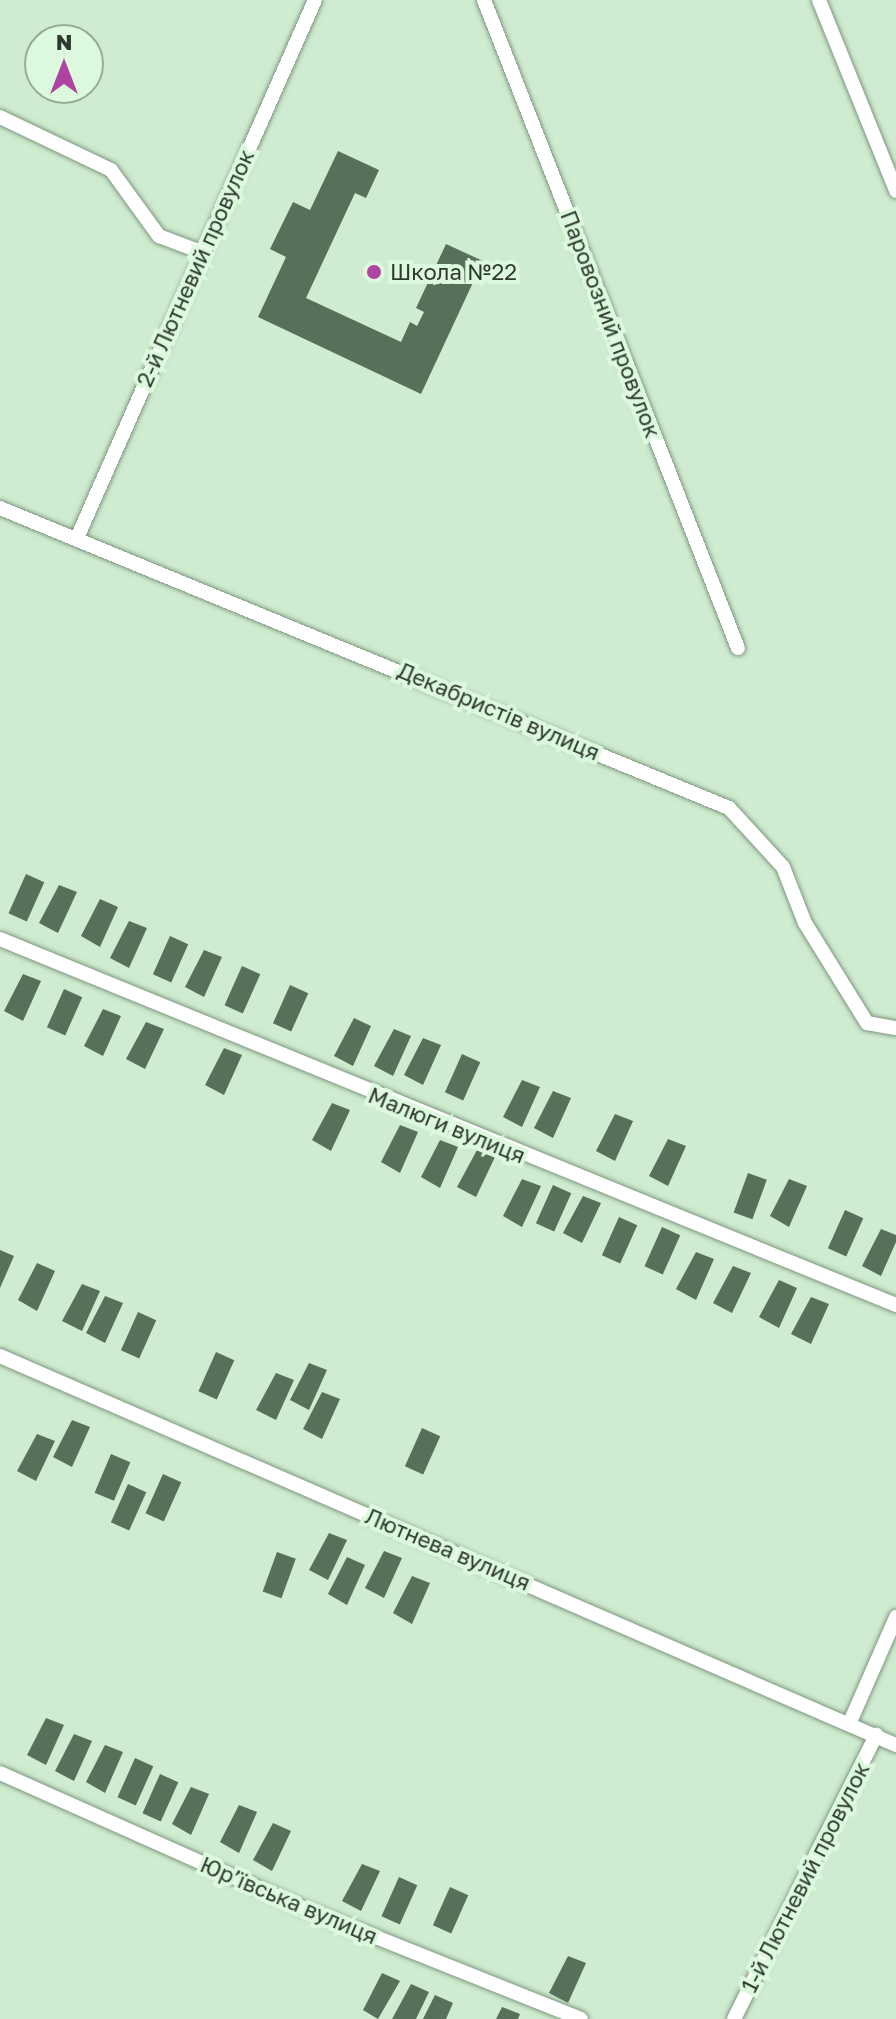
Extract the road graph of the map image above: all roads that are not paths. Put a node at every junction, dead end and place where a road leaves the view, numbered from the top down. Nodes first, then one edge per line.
1 (315, 0) edge
2 (484, 0) edge
3 (819, 0) edge
4 (0, 117) edge
5 (896, 191) edge
6 (201, 252) junction
7 (0, 508) edge
8 (77, 538) junction
9 (738, 648) dead end
10 (0, 939) edge
11 (896, 1028) edge
12 (896, 1305) edge
13 (0, 1356) edge
14 (896, 1617) edge
15 (850, 1722) junction
16 (876, 1735) junction
17 (896, 1745) edge
18 (0, 1773) edge
19 (581, 2019) edge
20 (734, 2019) edge

1 - 6 street, 2-й Лютневий провулок
2 - 9 street, Паровозний провулок
3 - 5 street
4 - 6 street
6 - 8 street, 2-й Лютневий провулок
7 - 8 street, Декабристів вулиця
8 - 11 street, Декабристів вулиця
10 - 12 street, Малюги вулиця
13 - 15 street, Лютнева вулиця
14 - 15 street
15 - 16 street, Лютнева вулиця
16 - 17 street, Лютнева вулиця
16 - 20 street, 1-й Лютневий провулок
18 - 19 street, Юр’ївська вулиця

